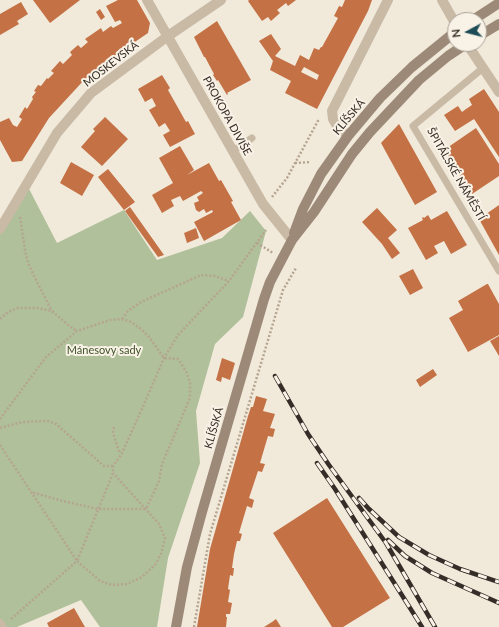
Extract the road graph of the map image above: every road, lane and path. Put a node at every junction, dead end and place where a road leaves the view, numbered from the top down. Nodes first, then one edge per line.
1 (146, 0) edge
2 (221, 0) edge
3 (388, 0) edge
4 (442, 0) edge
5 (499, 3) edge
6 (449, 12) edge
7 (485, 12) edge
8 (499, 24) edge
9 (487, 31) edge
10 (168, 36) junction
11 (447, 38) edge
12 (454, 52) edge
13 (472, 52) edge
14 (483, 68) junction
15 (499, 92) edge
16 (319, 118) dead end
17 (348, 136) junction
18 (252, 138) dead end
19 (233, 151) junction
20 (311, 162) dead end
21 (295, 163) junction
22 (271, 199) dead end
23 (20, 217) dead end
24 (0, 229) edge
25 (266, 230) dead end
26 (292, 240) junction
27 (256, 243) junction
28 (274, 253) dead end
29 (296, 268) dead end
30 (499, 272) edge
31 (229, 281) junction
32 (52, 311) junction
33 (0, 318) edge
34 (122, 319) junction
35 (77, 331) junction
36 (164, 358) junction
37 (0, 419) edge
38 (114, 427) dead end
39 (0, 428) edge
40 (0, 444) edge
41 (121, 455) junction
42 (113, 466) junction
43 (113, 473) junction
44 (30, 492) junction
45 (98, 508) junction
46 (146, 509) junction
47 (77, 561) junction
48 (11, 620) dead end
49 (0, 624) edge
50 (2, 627) edge
51 (176, 627) edge
52 (194, 627) edge

1 - 10 street, PROKOPA DIVIŠE
2 - 10 street, MOSKEVSKÁ
3 - 17 street
4 - 6 street
5 - 7 street
8 - 9 street
10 - 19 street, PROKOPA DIVIŠE
10 - 24 street, MOSKEVSKÁ
11 - 17 street, KLÍŠSKÁ
12 - 26 street, KLÍŠSKÁ
13 - 14 street
14 - 15 street
14 - 30 lane, ŠPITÁLSKÉ NÁMĚSTÍ
16 - 21 path
17 - 26 street, KLÍŠSKÁ
18 - 19 lane
19 - 26 street, PROKOPA DIVIŠE
20 - 21 path
21 - 22 path
23 - 32 path
25 - 27 path
26 - 51 street, KLÍŠSKÁ
27 - 28 path
27 - 31 path
29 - 52 path
31 - 34 path
31 - 36 path
32 - 33 path
32 - 35 path
34 - 35 path
34 - 36 path
35 - 37 path
36 - 41 path
36 - 46 path
38 - 41 path
39 - 42 path
40 - 44 path
41 - 42 path
42 - 43 path
43 - 45 path
43 - 46 path
44 - 45 path
44 - 47 path
45 - 46 path
45 - 47 path
46 - 47 path
47 - 48 path
49 - 50 street

